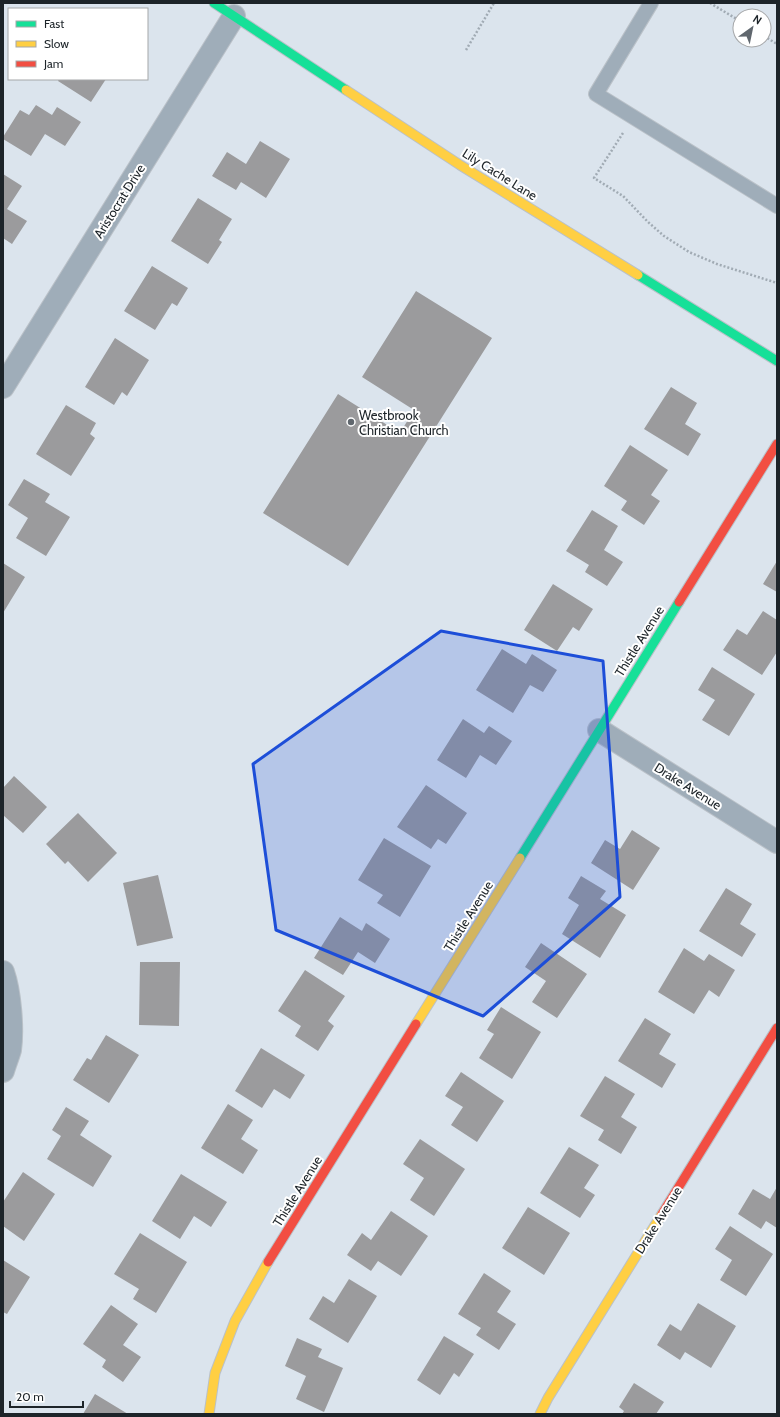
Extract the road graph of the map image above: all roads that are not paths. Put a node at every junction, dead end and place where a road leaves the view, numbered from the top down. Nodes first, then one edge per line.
1 (214, 3) edge
2 (651, 3) edge
3 (234, 16) junction
4 (777, 206) edge
5 (777, 361) edge
6 (3, 387) edge
7 (777, 444) edge
8 (599, 730) junction
9 (777, 842) edge
10 (3, 972) edge
11 (777, 1028) edge
12 (3, 1071) edge
13 (209, 1414) edge
14 (540, 1414) edge

1 - 3 street, Lily Cache Lane
2 - 4 lane
3 - 5 street, Lily Cache Lane
3 - 6 street, Aristocrat Drive
7 - 8 street, Thistle Avenue
8 - 9 street, Drake Avenue
8 - 13 street, Thistle Avenue
10 - 12 street
11 - 14 street, Drake Avenue

